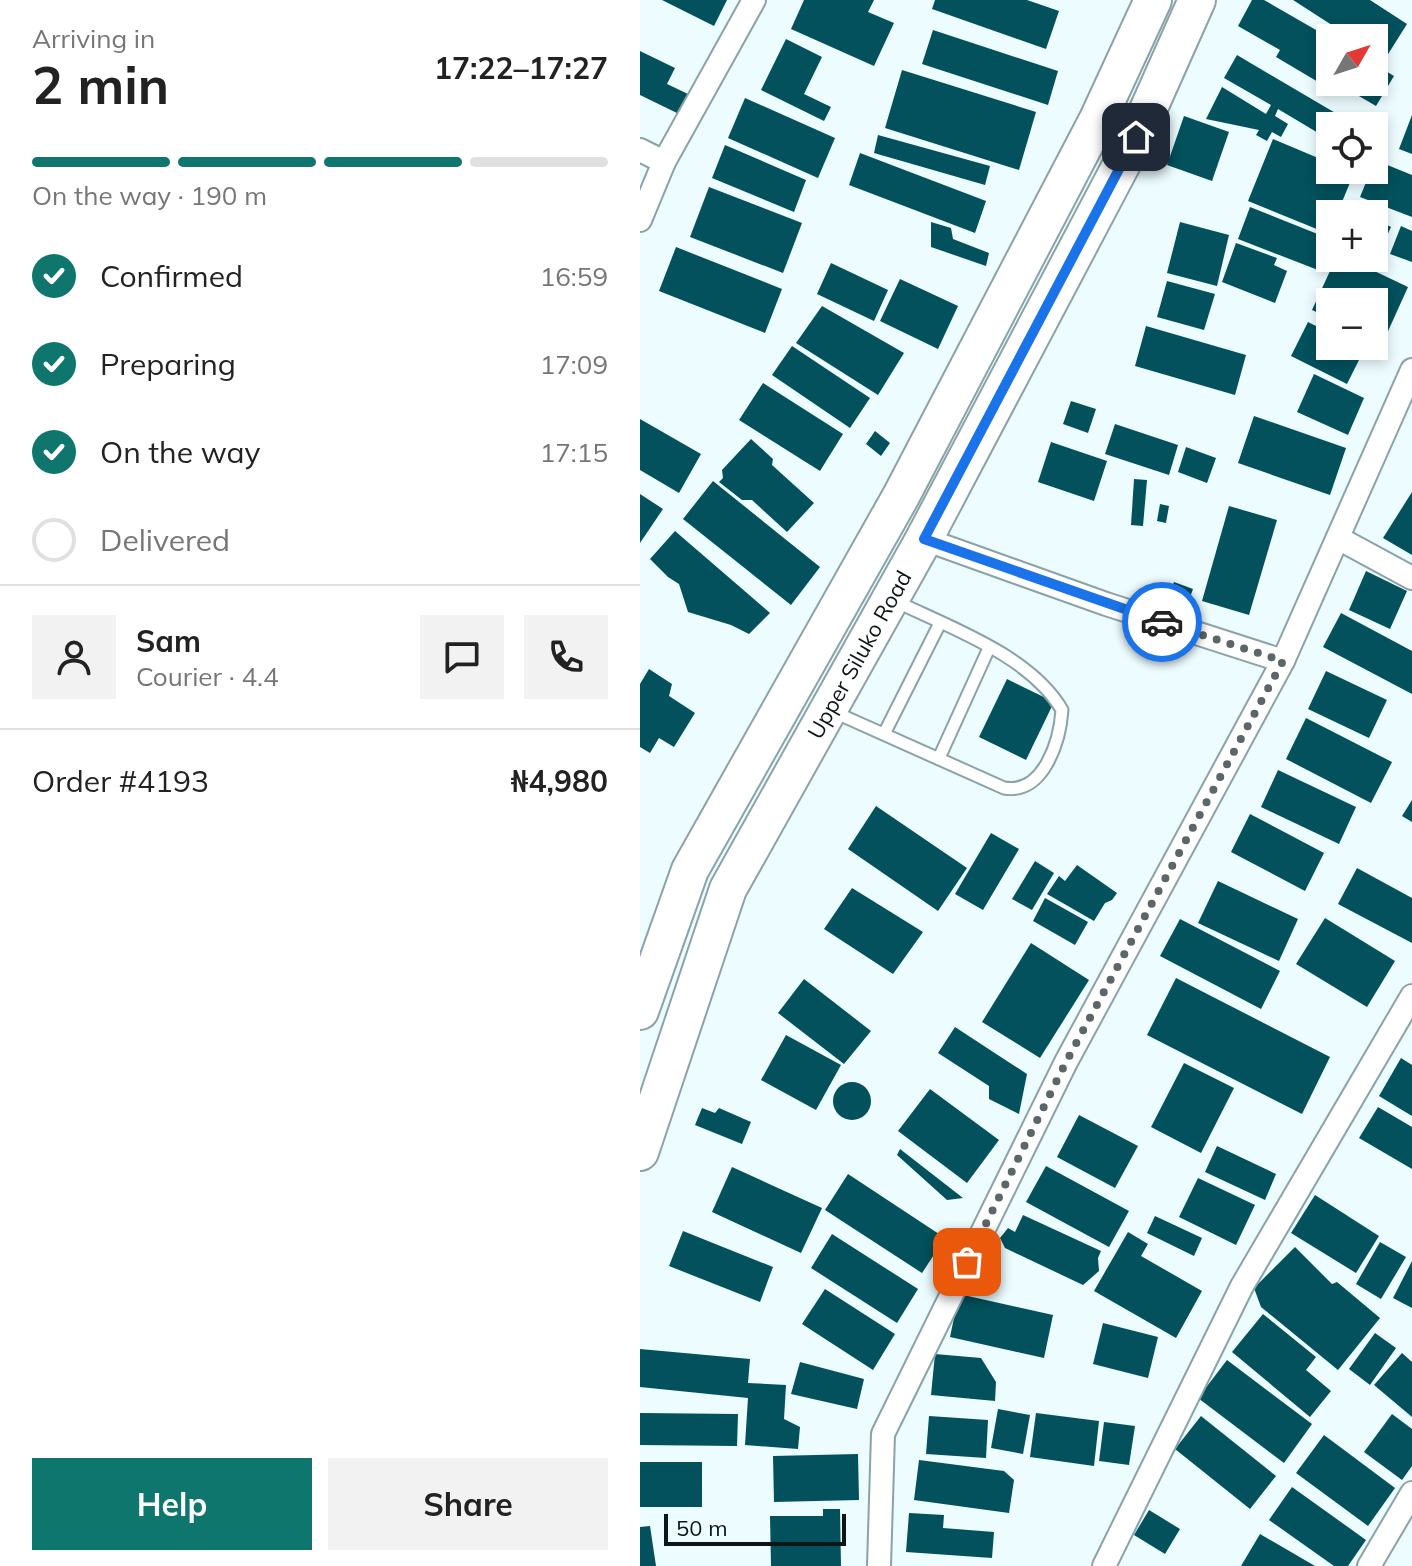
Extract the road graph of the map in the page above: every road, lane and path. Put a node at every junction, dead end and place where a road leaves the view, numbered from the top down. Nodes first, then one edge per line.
1 (754, 0) edge
2 (1153, 0) edge
3 (1197, 0) edge
4 (640, 150) edge
5 (664, 162) junction
6 (640, 220) edge
7 (1412, 370) edge
8 (1338, 538) junction
9 (924, 539) junction
10 (1412, 578) edge
11 (891, 599) junction
12 (940, 623) junction
13 (989, 648) junction
14 (1283, 661) junction
15 (829, 709) junction
16 (884, 734) junction
17 (939, 758) junction
18 (1412, 996) edge
19 (641, 1006) edge
20 (640, 1152) edge
21 (1412, 1493) edge
22 (879, 1566) edge
23 (1104, 1566) edge
24 (1369, 1566) edge

1 - 5 street
2 - 19 main road, Upper Siluko Road
3 - 9 main road, Upper Siluko Road
4 - 5 street
5 - 6 street
7 - 8 street
8 - 10 street
8 - 14 street
9 - 11 main road, Upper Siluko Road
9 - 14 street
11 - 12 lane
11 - 15 main road, Upper Siluko Road
12 - 13 lane
12 - 16 lane
13 - 17 lane
13 - 17 lane
14 - 22 street
15 - 16 lane
15 - 20 main road, Upper Siluko Road
16 - 17 lane
18 - 23 street
21 - 24 street

